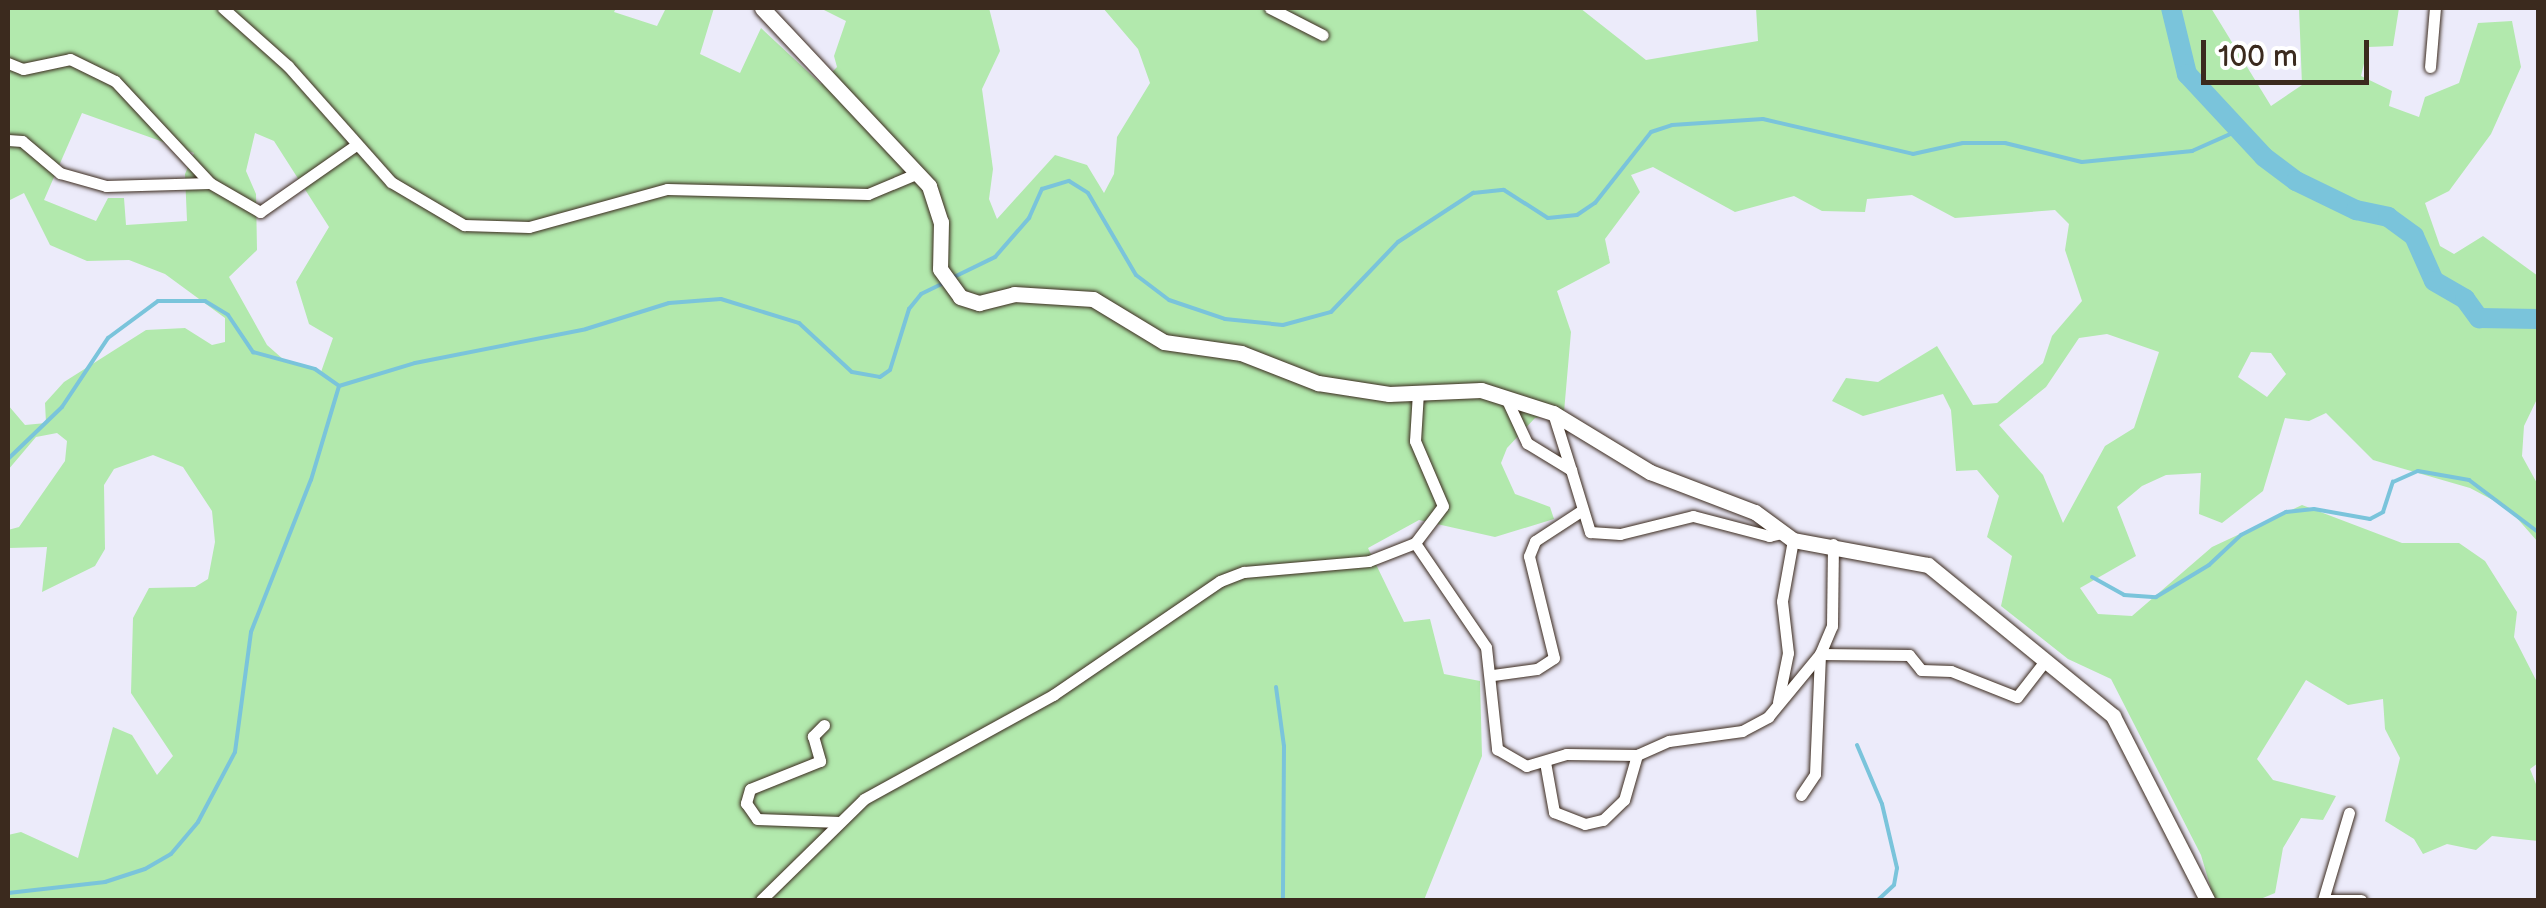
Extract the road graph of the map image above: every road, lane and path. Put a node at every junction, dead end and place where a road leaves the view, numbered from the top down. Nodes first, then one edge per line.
1 (223, 8) edge
2 (762, 8) edge
3 (1270, 8) edge
4 (2435, 8) edge
5 (1323, 35) dead end
6 (8, 63) edge
7 (2430, 67) dead end
8 (8, 140) edge
9 (356, 145) junction
10 (918, 173) junction
11 (210, 183) junction
12 (1418, 392) junction
13 (1506, 398) junction
14 (1554, 413) junction
15 (1571, 470) junction
16 (1581, 511) junction
17 (1787, 536) junction
18 (1414, 542) junction
19 (1833, 544) junction
20 (1820, 654) junction
21 (2045, 661) junction
22 (1493, 675) junction
23 (1777, 706) junction
24 (824, 725) dead end
25 (1637, 755) junction
26 (1545, 762) junction
27 (1801, 795) dead end
28 (2349, 813) dead end
29 (840, 822) junction
30 (761, 900) edge
31 (2207, 900) edge
32 (2324, 900) edge
33 (2361, 900) edge

1 - 9 street
2 - 10 street
3 - 5 street
4 - 7 street
6 - 11 street
8 - 11 street
9 - 10 street
9 - 11 street
10 - 12 street
12 - 13 street
12 - 18 street
13 - 14 street
13 - 15 street
14 - 15 street
14 - 17 street
15 - 16 street
16 - 17 street
16 - 22 street
17 - 19 street
17 - 23 street
18 - 22 street
18 - 29 street
19 - 20 street
19 - 21 street
20 - 21 street
20 - 23 street
20 - 27 street
21 - 31 street
22 - 26 street
23 - 25 street
24 - 29 street
25 - 26 street
25 - 26 street
28 - 32 street
29 - 30 street
32 - 33 street

